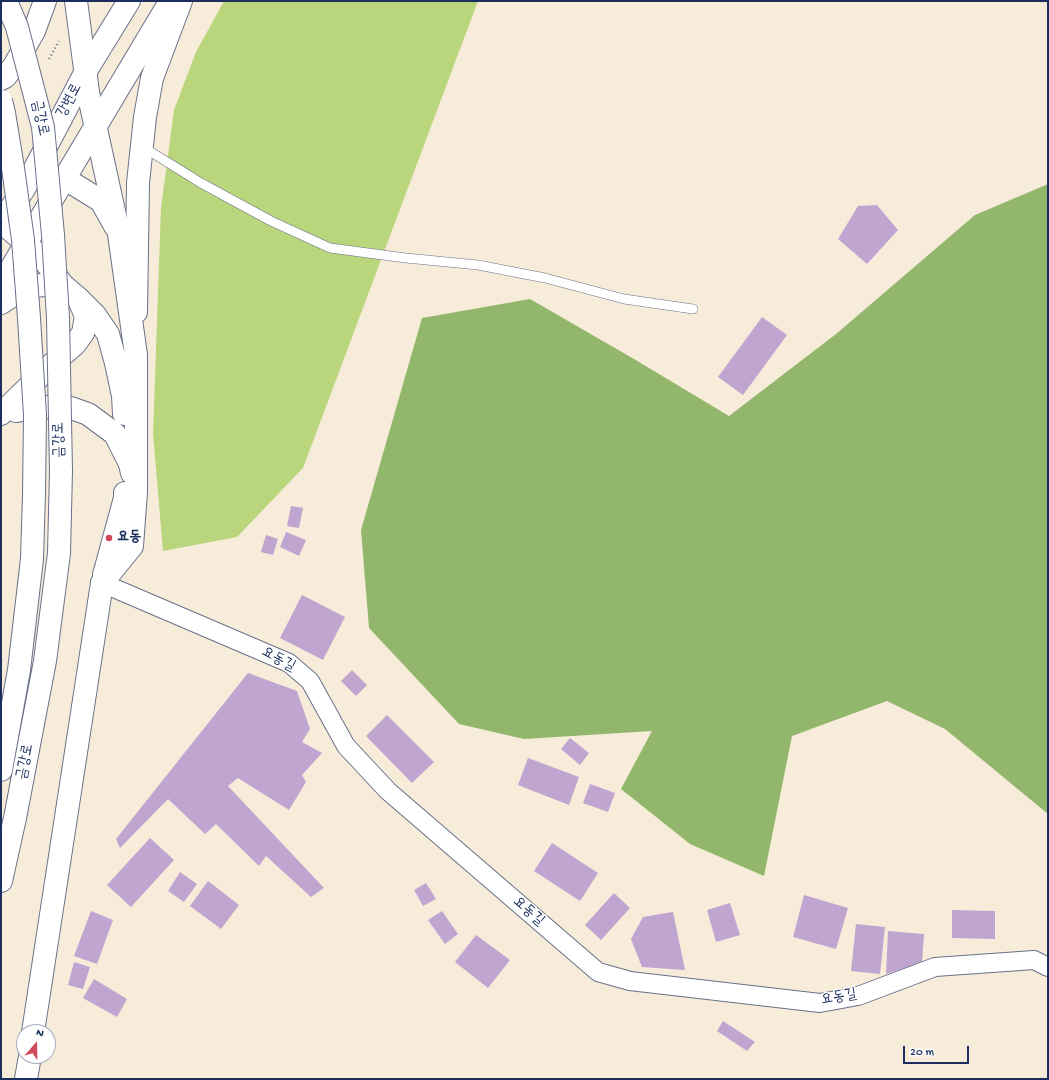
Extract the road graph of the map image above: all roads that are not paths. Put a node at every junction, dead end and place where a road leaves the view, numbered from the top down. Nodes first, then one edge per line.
1 (6, 1) edge
2 (45, 1) edge
3 (76, 1) edge
4 (129, 1) edge
5 (171, 1) edge
6 (181, 1) edge
7 (86, 71) junction
8 (1, 78) edge
9 (1, 101) edge
10 (96, 126) junction
11 (142, 146) junction
12 (63, 180) junction
13 (24, 189) junction
14 (1, 223) edge
15 (119, 234) junction
16 (26, 243) junction
17 (1, 286) edge
18 (71, 292) junction
19 (1, 303) edge
20 (693, 309) dead end
21 (136, 356) junction
22 (1, 414) edge
23 (1, 419) edge
24 (124, 452) junction
25 (136, 492) junction
26 (102, 583) junction
27 (1, 770) edge
28 (1, 881) edge
29 (1048, 967) edge
30 (34, 1024) edge
31 (29, 1064) edge
32 (26, 1079) edge

1 - 28 main road, 금강로, bridge
2 - 8 main road
3 - 7 main road
4 - 7 main road, 강변로
5 - 10 main road
6 - 11 main road
7 - 10 main road
7 - 13 main road, 강변로
9 - 27 main road, 금강로, bridge
10 - 12 main road
10 - 15 main road
11 - 20 lane
11 - 21 main road
12 - 13 main road
12 - 15 main road
12 - 16 main road
13 - 14 main road, 강변로
14 - 16 main road
15 - 21 main road
16 - 17 main road
16 - 18 main road
18 - 19 main road
18 - 22 main road
18 - 24 main road
21 - 25 main road
23 - 24 main road
24 - 25 main road
24 - 26 main road
25 - 26 main road
26 - 29 street, 요동길
26 - 30 main road
31 - 32 main road

